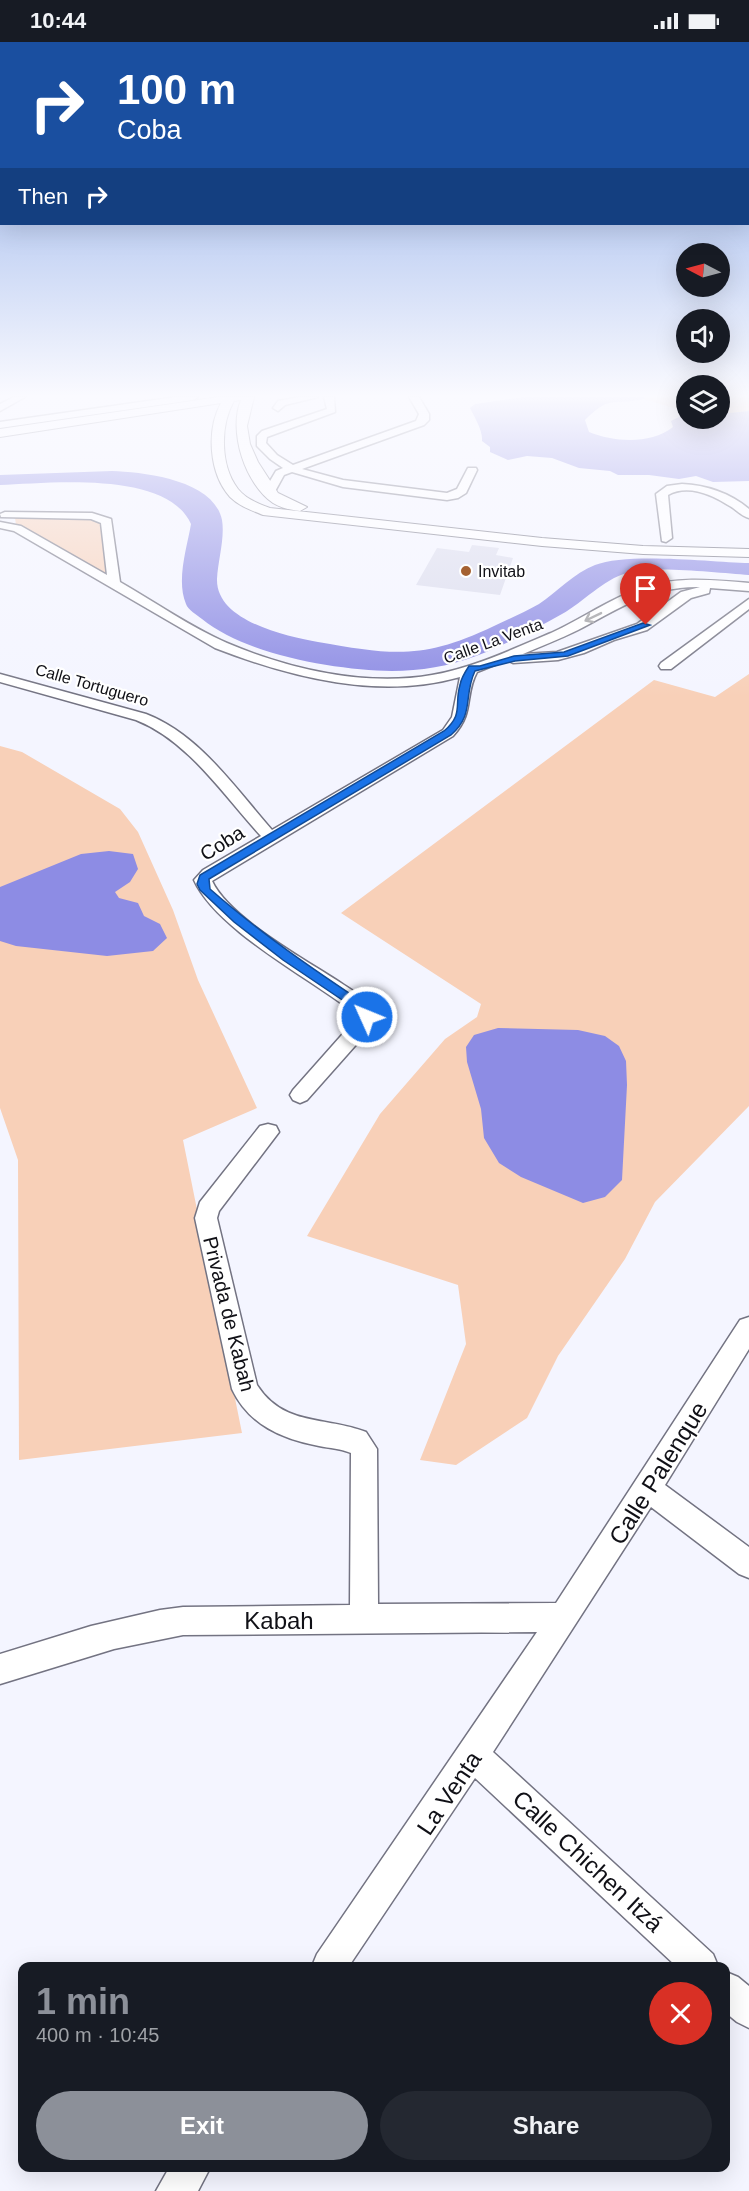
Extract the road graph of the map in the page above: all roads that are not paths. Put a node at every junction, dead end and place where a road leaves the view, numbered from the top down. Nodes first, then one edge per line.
1 (241, 497) edge
2 (275, 497) edge
3 (662, 497) edge
4 (723, 497) edge
5 (749, 515) edge
6 (2, 518) edge
7 (414, 523) junction
8 (22, 531) junction
9 (0, 538) edge
10 (666, 538) junction
11 (592, 541) junction
12 (749, 542) edge
13 (749, 553) edge
14 (114, 584) junction
15 (749, 588) edge
16 (749, 603) edge
17 (568, 629) junction
18 (594, 643) junction
19 (666, 666) dead end
20 (472, 668) junction
21 (0, 678) edge
22 (270, 837) junction
23 (300, 1095) dead end
24 (268, 1132) dead end
25 (749, 1328) edge
26 (649, 1489) junction
27 (749, 1564) edge
28 (565, 1617) junction
29 (364, 1619) junction
30 (0, 1669) edge
31 (474, 1756) junction
32 (332, 1962) edge
33 (697, 1962) edge
34 (730, 1993) edge
35 (749, 2010) edge
36 (189, 2172) edge
37 (175, 2191) edge

1 - 7 street
2 - 7 street
3 - 10 street
4 - 5 street
6 - 8 street, Calle La Venta
6 - 14 street, Calle La Venta
7 - 11 street
8 - 9 street
8 - 14 street, Calle La Venta
10 - 11 street
10 - 12 street
11 - 13 street
14 - 20 street, Calle La Venta
15 -> 17 street, Calle La Venta
15 - 18 street
16 - 19 street
17 - 18 street
17 - 20 street, Calle La Venta
18 - 20 street
20 - 22 street, Coba
21 - 22 street, Calle Tortuguero
22 - 23 street, Coba
24 - 29 street, Privada de Kabah
25 - 26 street, Calle Palenque
26 - 27 street
26 - 28 street, Calle Palenque
28 - 29 street, Kabah
28 - 31 street, La Venta
29 - 30 street, Kabah
31 - 32 street, La Venta
31 - 33 street, Calle Chichen Itzá
34 - 35 street
36 - 37 street

